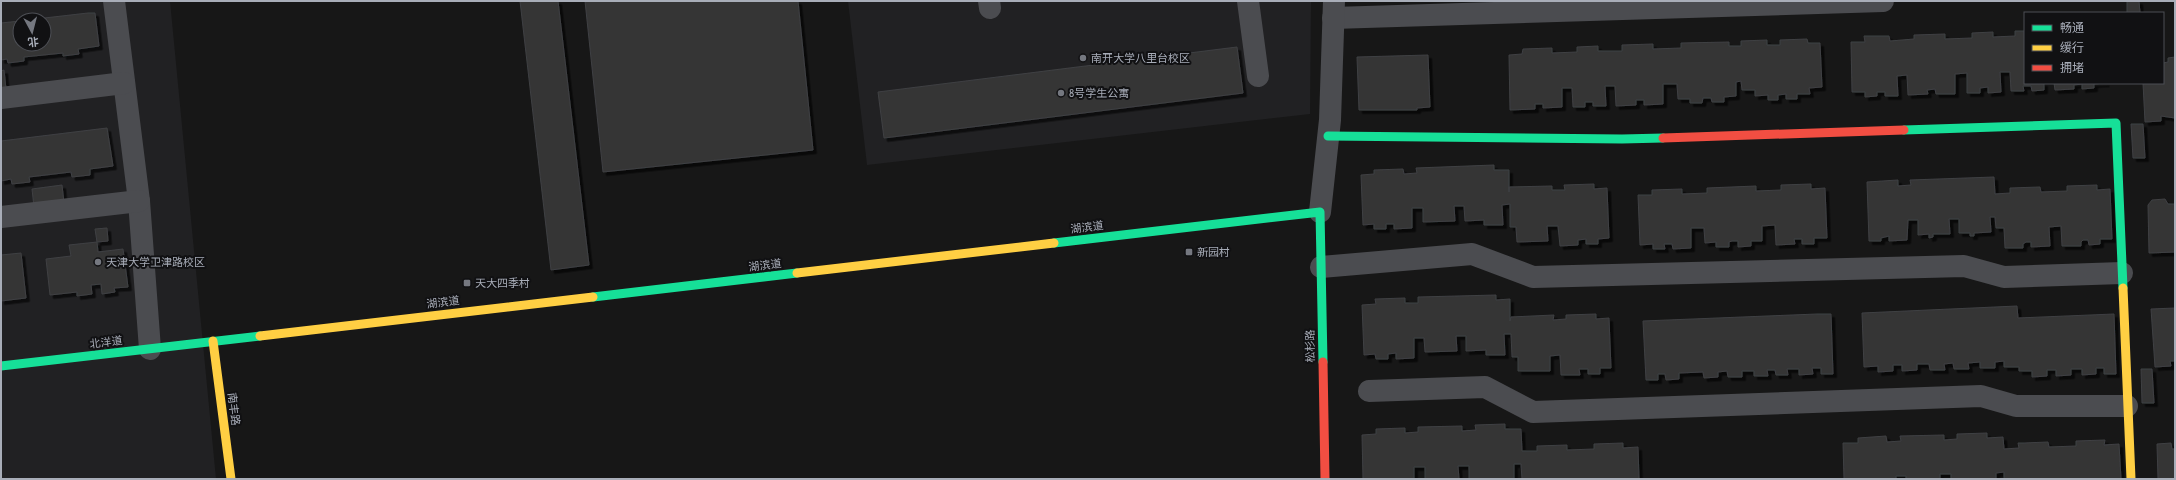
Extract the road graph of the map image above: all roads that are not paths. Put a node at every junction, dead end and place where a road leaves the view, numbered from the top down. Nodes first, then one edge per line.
1 (114, 1) edge
2 (1248, 1) edge
3 (1883, 1) edge
4 (1333, 9) edge
5 (1258, 76) dead end
6 (124, 83) junction
7 (1, 98) edge
8 (1328, 136) junction
9 (139, 200) junction
10 (1320, 212) junction
11 (1, 217) edge
12 (1321, 267) junction
13 (2122, 273) junction
14 (213, 341) junction
15 (150, 349) junction
16 (1, 366) edge
17 (1369, 392) dead end
18 (2128, 406) junction
19 (231, 479) edge
20 (1325, 479) edge
21 (2131, 479) edge

1 - 6 street
2 - 5 street
3 - 4 street
4 - 8 street
6 - 7 street
6 - 9 street
8 - 10 street
8 - 13 street
9 - 11 street
9 - 15 street
10 - 12 street, 松杉路
10 - 14 street, 湖滨道
12 - 13 street
12 - 20 street, 松杉路
13 - 18 street
14 - 15 street, 北洋道
14 - 19 street, 南丰路
15 - 16 street, 北洋道
17 - 18 street
18 - 21 street

